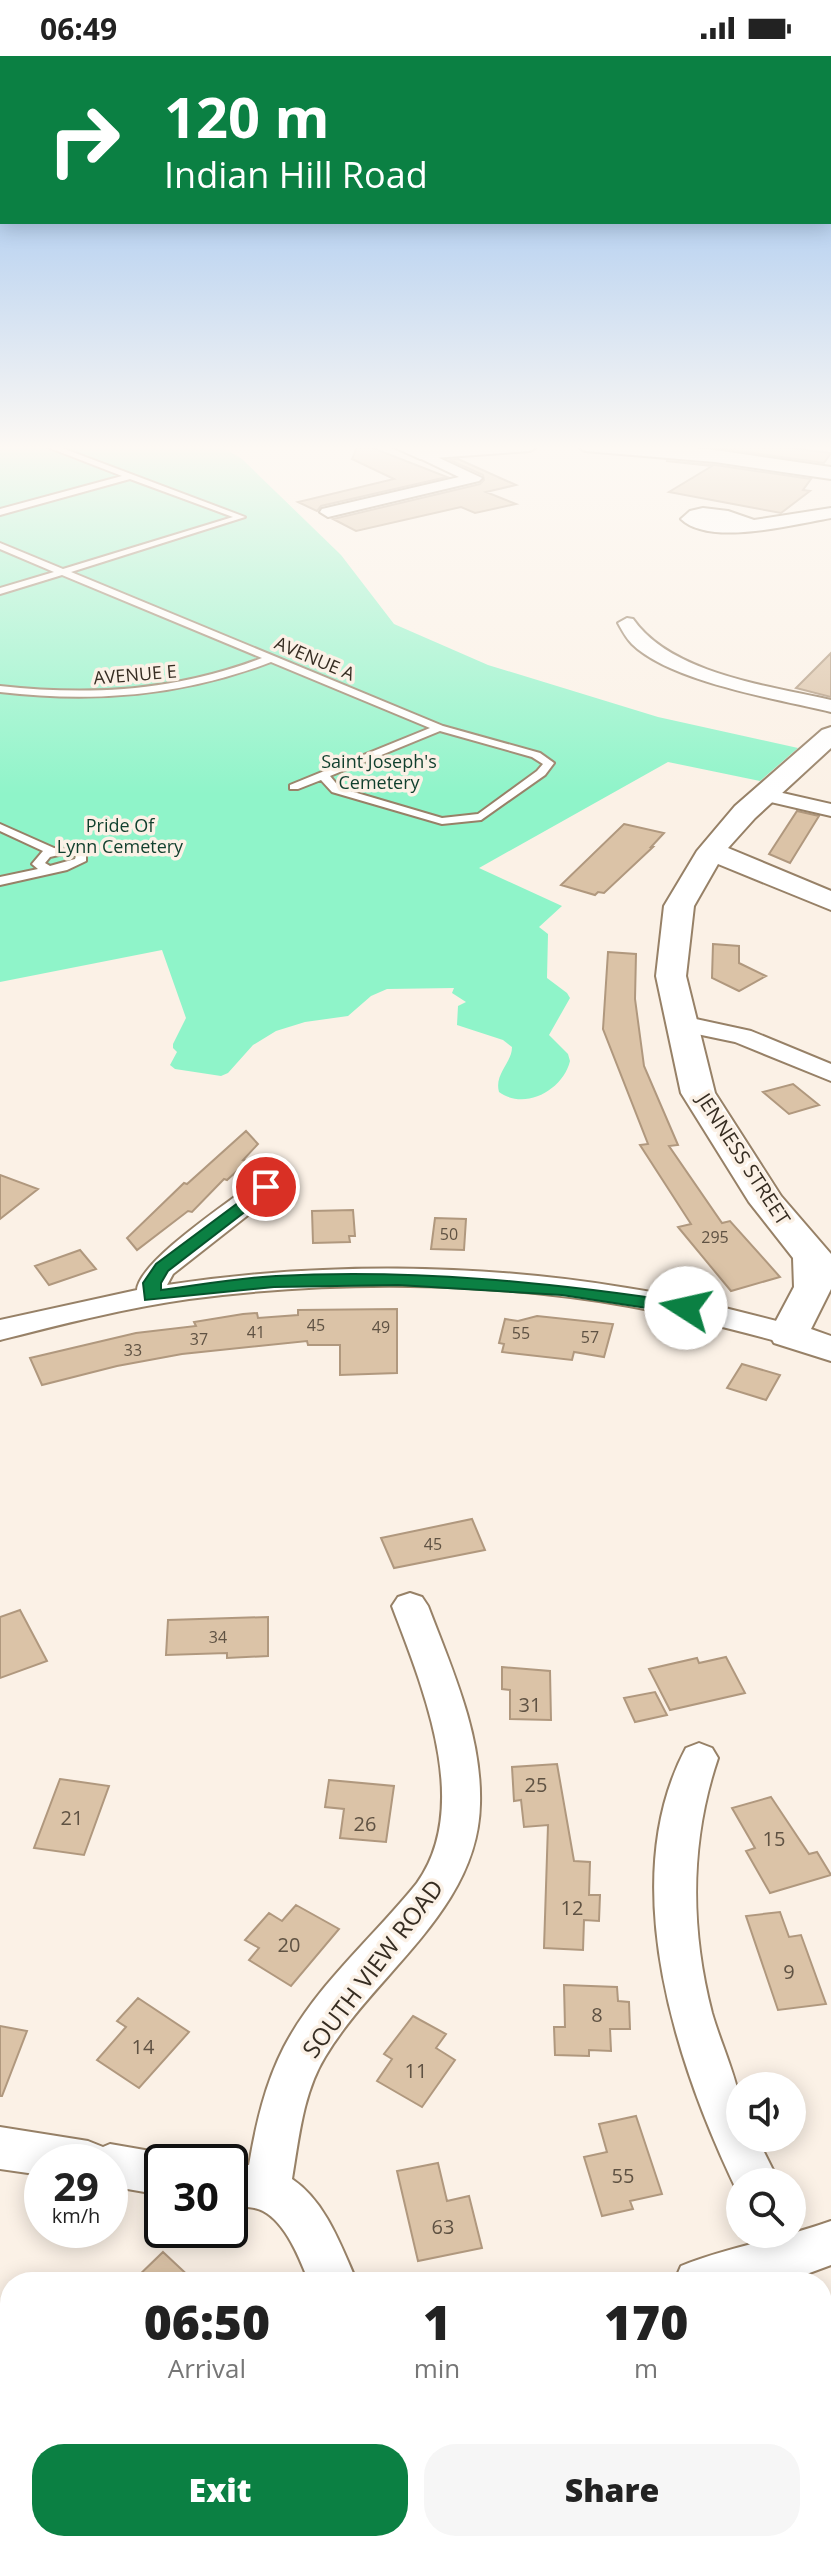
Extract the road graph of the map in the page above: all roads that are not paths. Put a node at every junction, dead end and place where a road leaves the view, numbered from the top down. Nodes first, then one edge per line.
1 (36, 561) edge
2 (95, 561) edge
3 (61, 572) junction
4 (0, 591) edge
5 (627, 623) dead end
6 (269, 659) junction
7 (0, 689) edge
8 (831, 706) edge
9 (439, 728) junction
10 (831, 735) edge
11 (324, 776) junction
12 (294, 787) dead end
13 (765, 795) junction
14 (831, 810) edge
15 (0, 827) edge
16 (52, 851) junction
17 (711, 851) junction
18 (48, 870) junction
19 (0, 881) edge
20 (831, 901) edge
21 (682, 1024) junction
22 (831, 1073) edge
23 (266, 1187) dead end
24 (821, 1264) edge
25 (151, 1296) junction
26 (0, 1330) edge
27 (788, 1334) junction
28 (831, 1349) edge
29 (410, 1606) dead end
30 (699, 1758) dead end
31 (0, 2148) edge
32 (24, 2152) edge
33 (750, 2168) edge
34 (249, 2187) edge
35 (792, 2248) edge
36 (328, 2272) edge
37 (726, 2272) edge

1 - 3 lane, AVENUE A
2 - 3 lane
3 - 4 lane
3 - 6 lane, AVENUE A
5 - 8 street
6 - 7 lane, AVENUE E
6 - 9 lane, AVENUE A
9 - 11 lane
9 - 11 lane, AVENUE A
10 - 13 street, JENNESS STREET
11 - 12 lane
13 - 14 street
13 - 17 street, JENNESS STREET
15 - 16 lane
16 - 18 lane
16 - 18 lane
17 - 20 street
17 - 21 street, JENNESS STREET
18 - 19 lane
21 - 22 street
21 - 24 street, JENNESS STREET
23 - 25 street
24 - 27 street, JENNESS STREET
25 - 26 street
25 - 27 street
27 - 28 street
29 - 34 street, SOUTH VIEW ROAD
30 - 33 street
31 - 32 street
34 - 36 street
35 - 37 street

